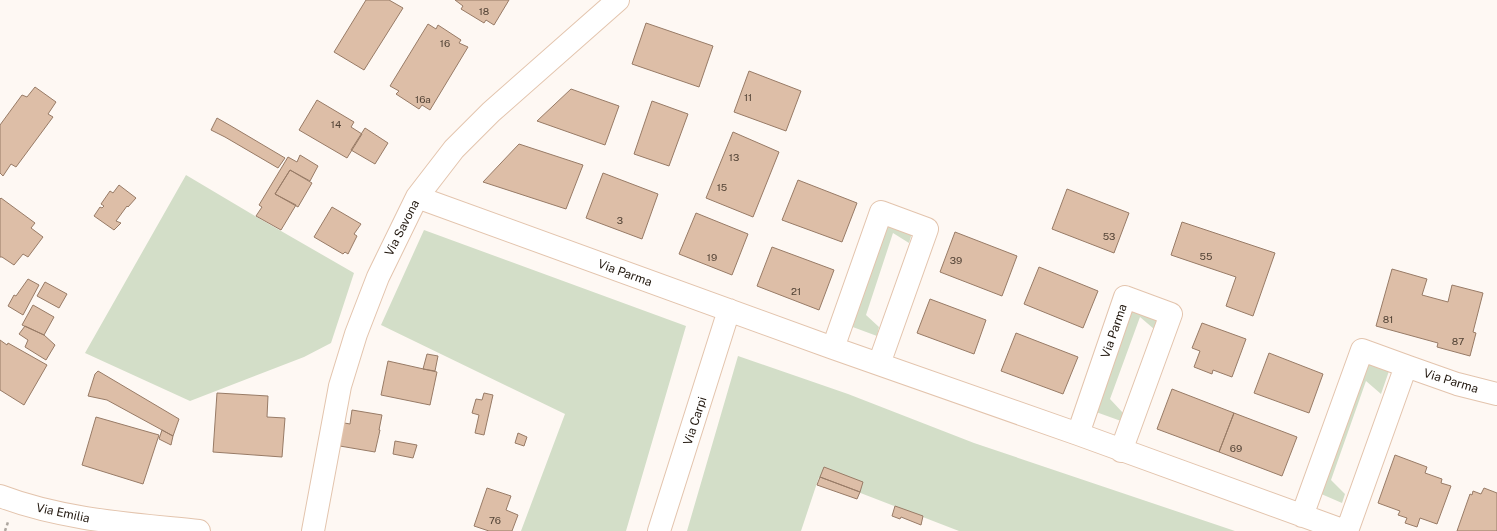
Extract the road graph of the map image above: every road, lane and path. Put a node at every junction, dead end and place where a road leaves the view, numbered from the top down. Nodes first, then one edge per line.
1 (618, 0) edge
2 (417, 197) junction
3 (729, 310) junction
4 (833, 348) junction
5 (879, 364) junction
6 (1406, 366) junction
7 (1497, 394) edge
8 (1078, 434) junction
9 (1121, 450) junction
10 (0, 496) edge
11 (1302, 516) junction
12 (199, 531) edge
13 (313, 531) edge
14 (659, 531) edge
15 (1346, 531) edge

1 - 2 street, Via Savona
2 - 3 street, Via Parma
2 - 13 street, Via Savona
3 - 4 street, Via Parma
3 - 14 street, Via Carpi
4 - 5 street, Via Parma
4 - 5 street
5 - 8 street, Via Parma
6 - 7 street, Via Parma
6 - 11 street, Via Parma
6 - 15 street, Via Parma
8 - 9 street, Via Parma
8 - 9 street, Via Parma
9 - 11 street, Via Parma
10 - 12 street, Via Emilia
11 - 15 street, Via Parma

